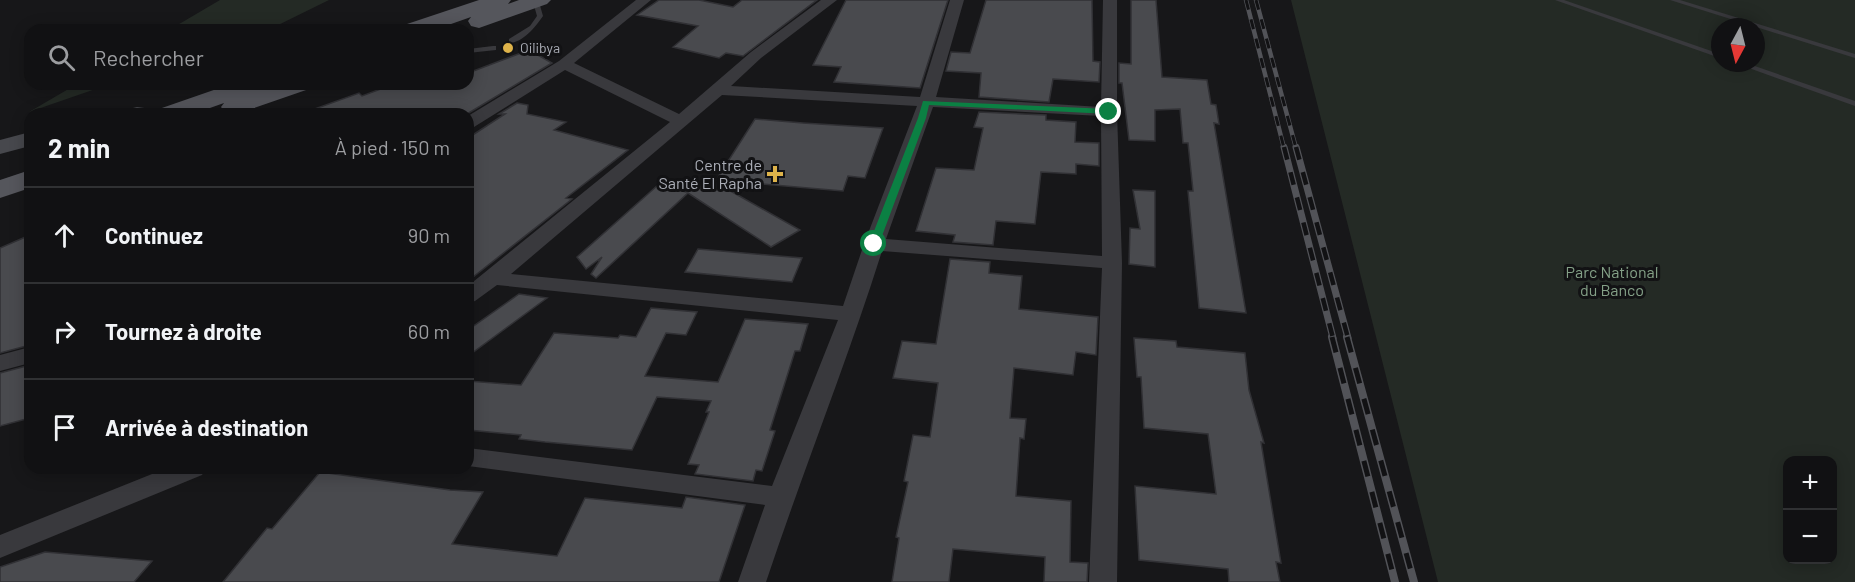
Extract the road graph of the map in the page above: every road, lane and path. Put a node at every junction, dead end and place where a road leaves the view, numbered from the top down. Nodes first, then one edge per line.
1 (500, 0) edge
2 (644, 0) edge
3 (830, 0) edge
4 (957, 0) edge
5 (1110, 0) edge
6 (1558, 0) edge
7 (1673, 0) edge
8 (538, 1) edge
9 (430, 24) edge
10 (471, 24) edge
11 (512, 41) dead end
12 (493, 48) dead end
13 (474, 50) edge
14 (1711, 53) edge
15 (1855, 56) edge
16 (564, 64) junction
17 (1764, 72) edge
18 (238, 90) edge
19 (283, 90) edge
20 (718, 90) junction
21 (925, 102) junction
22 (1855, 104) edge
23 (185, 108) edge
24 (232, 108) edge
25 (1109, 112) junction
26 (474, 119) edge
27 (681, 121) junction
28 (24, 141) edge
29 (0, 147) edge
30 (24, 163) edge
31 (0, 171) edge
32 (24, 181) edge
33 (0, 189) edge
34 (874, 244) junction
35 (1112, 262) junction
36 (493, 278) junction
37 (474, 292) edge
38 (851, 314) junction
39 (24, 357) edge
40 (0, 363) edge
41 (474, 458) edge
42 (179, 474) edge
43 (781, 497) junction
44 (0, 548) edge
45 (752, 582) edge
46 (1103, 582) edge

1 - 9 main road
2 - 16 street
3 - 20 street
4 - 21 street
5 - 25 street
6 - 14 lane
7 - 15 lane
8 - 10 main road
8 - 11 lane
12 - 13 lane
16 - 26 street
16 - 27 street
17 - 22 lane
18 - 23 main road
19 - 24 main road
20 - 21 street
20 - 27 street
21 - 25 street
21 - 34 street
25 - 35 street
27 - 36 street
28 - 29 main road
30 - 31 main road
32 - 33 main road
34 - 35 street
34 - 38 street
35 - 46 street
36 - 37 street
36 - 38 street
38 - 43 street
39 - 40 street
41 - 43 street
42 - 44 street
43 - 45 street

